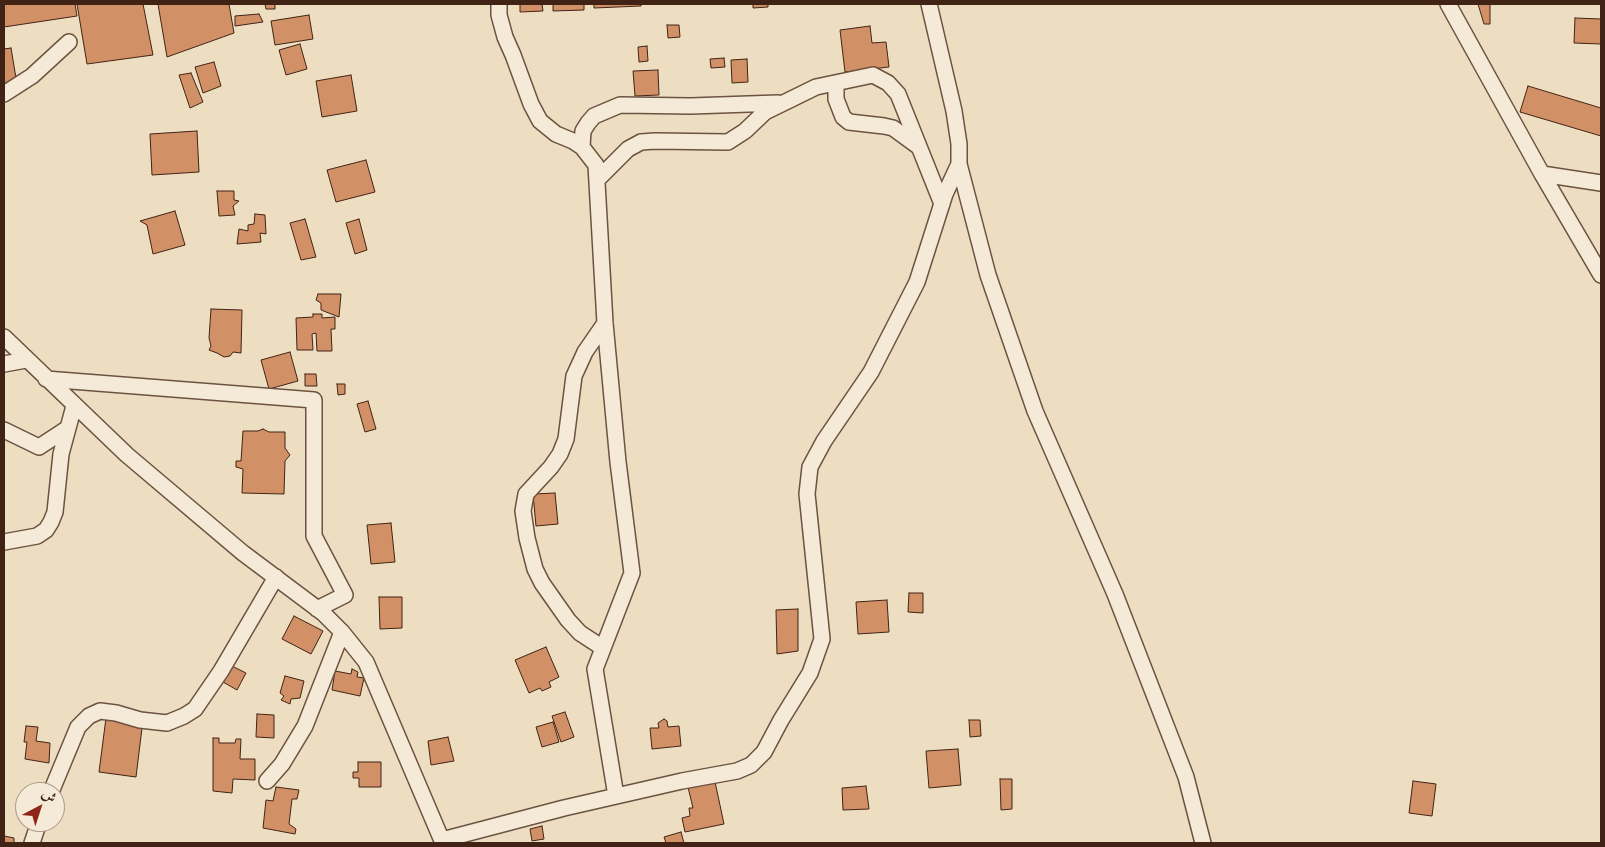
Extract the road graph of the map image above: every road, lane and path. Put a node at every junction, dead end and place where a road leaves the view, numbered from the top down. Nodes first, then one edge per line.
1 (499, 4) edge
2 (929, 4) edge
3 (1448, 4) edge
4 (69, 42) dead end
5 (836, 83) junction
6 (4, 94) edge
7 (783, 103) junction
8 (582, 147) junction
9 (919, 147) junction
10 (958, 164) junction
11 (1542, 174) junction
12 (597, 180) junction
13 (1601, 183) edge
14 (942, 204) junction
15 (1601, 275) edge
16 (605, 323) junction
17 (4, 337) edge
18 (26, 360) junction
19 (4, 364) edge
20 (46, 379) junction
21 (74, 406) junction
22 (68, 428) junction
23 (4, 430) edge
24 (4, 542) edge
25 (276, 577) junction
26 (317, 608) junction
27 (342, 632) junction
28 (603, 648) junction
29 (267, 781) dead end
30 (54, 782) edge
31 (616, 796) junction
32 (449, 841) edge
33 (1203, 843) edge

1 - 8 street
2 - 10 street
3 - 11 street
4 - 6 street
5 - 7 street
5 - 9 street
5 - 9 street
7 - 8 street
7 - 12 street
8 - 12 street
9 - 14 street
10 - 14 street
10 - 33 street
11 - 13 street
11 - 15 street
12 - 16 street
14 - 31 street
16 - 28 street
16 - 28 street
17 - 18 street
18 - 19 street
18 - 20 street
20 - 21 street
20 - 26 street
21 - 22 street
21 - 25 street
22 - 23 street
22 - 24 street
25 - 26 street
25 - 30 street
26 - 27 street
27 - 29 street
27 - 32 street
28 - 31 street
31 - 32 street

